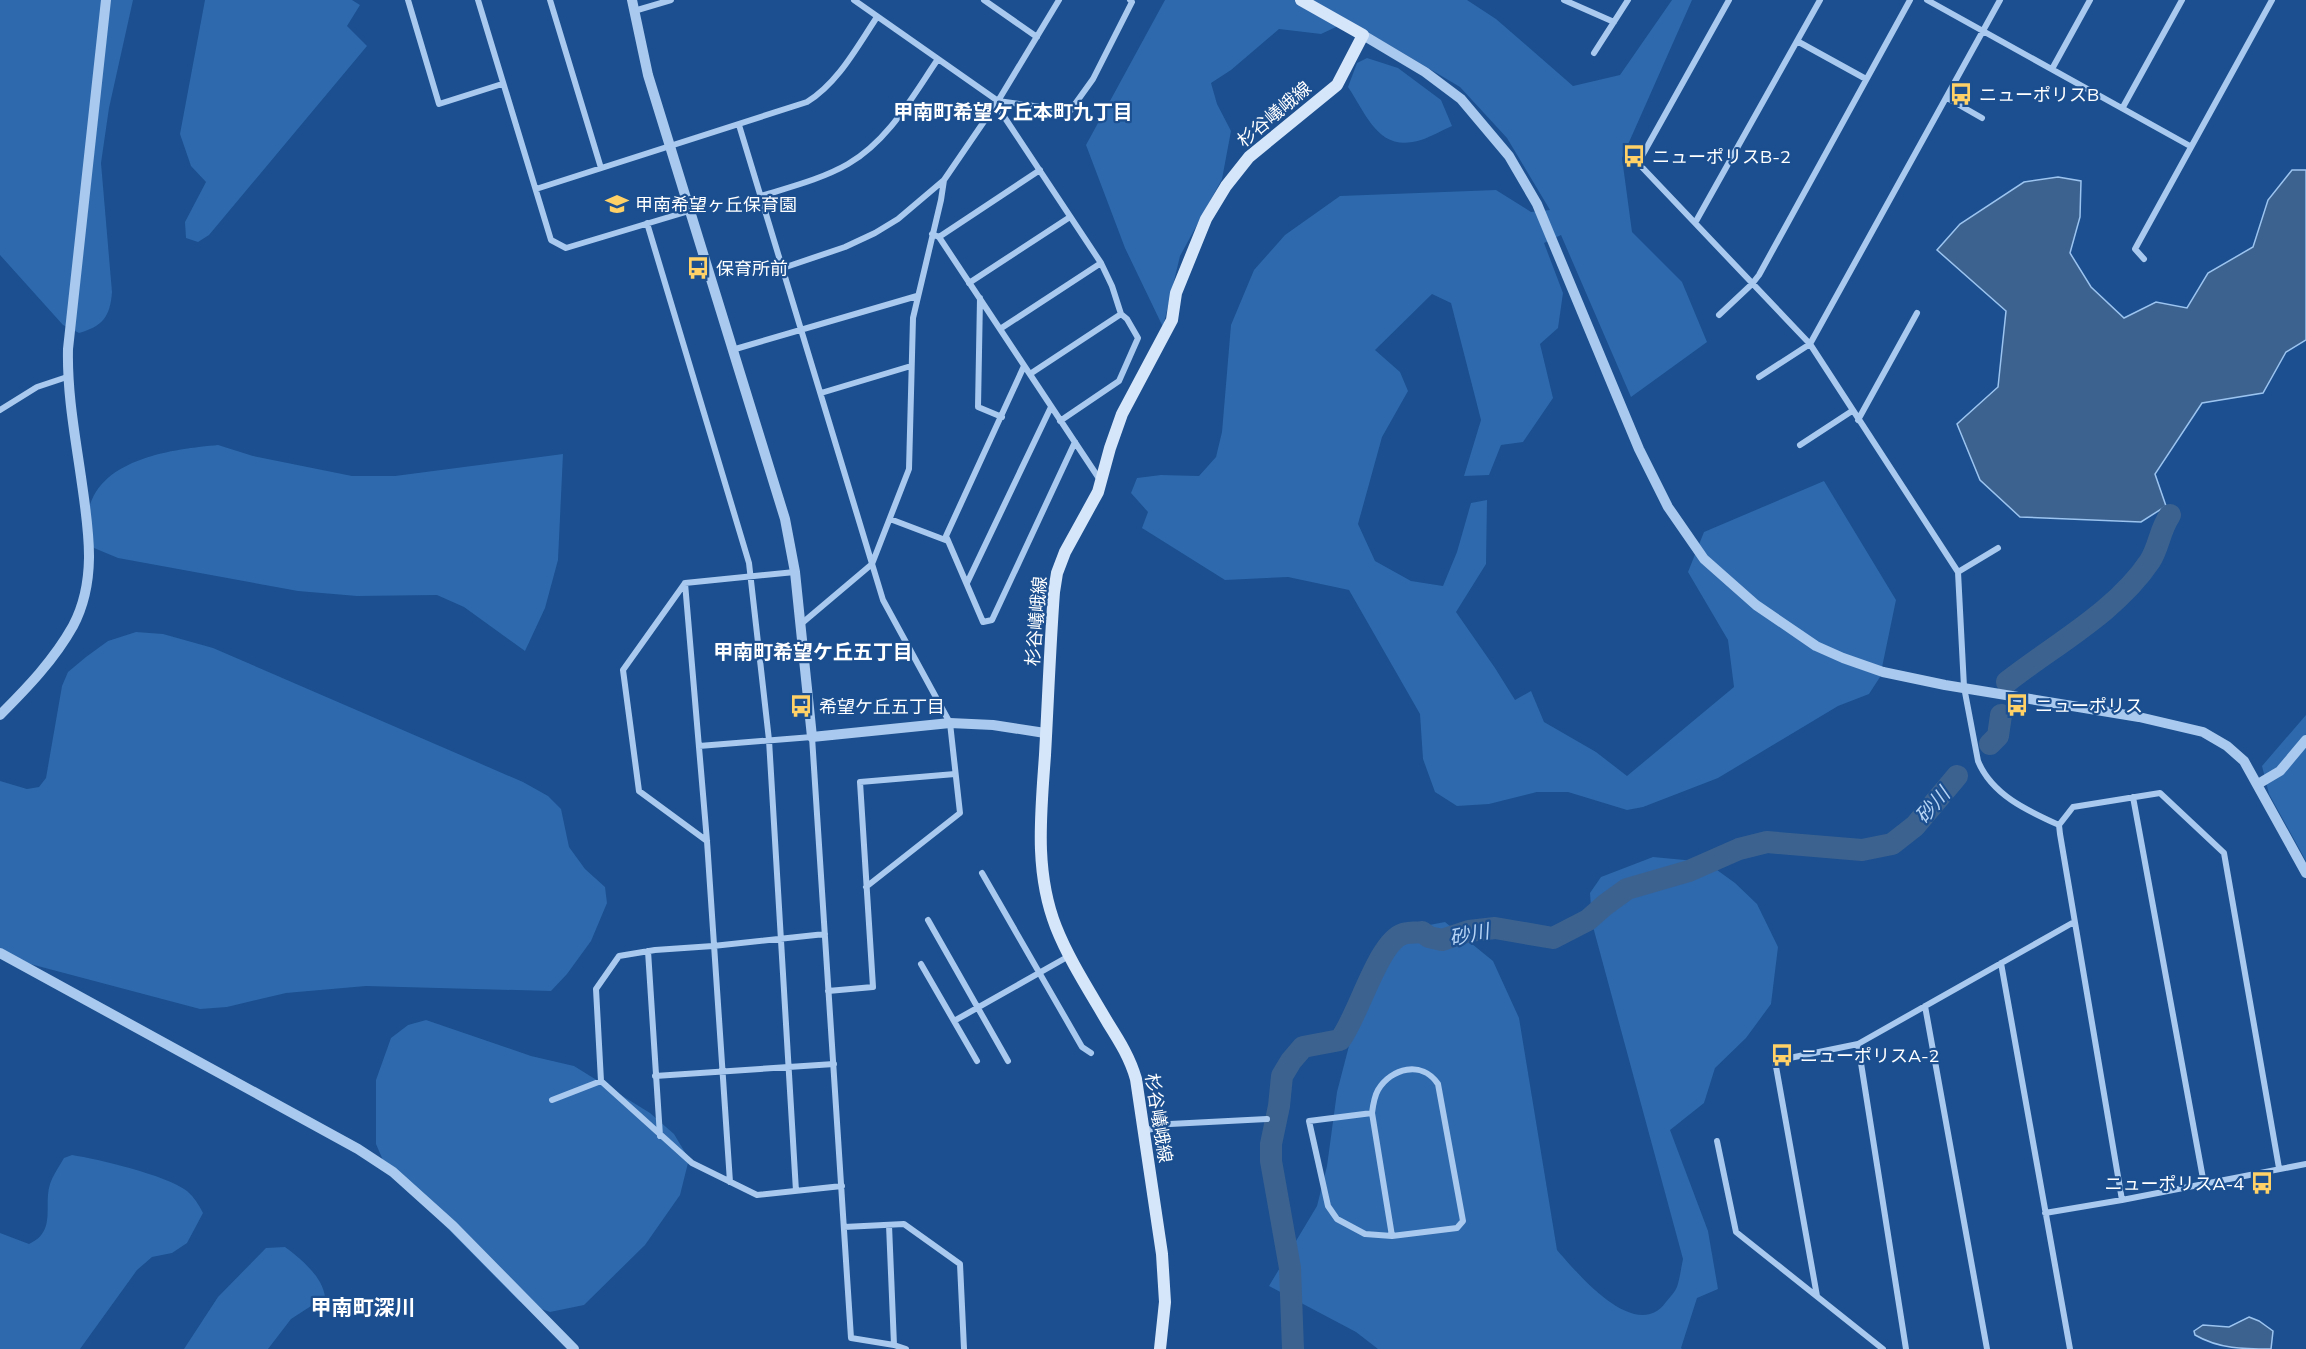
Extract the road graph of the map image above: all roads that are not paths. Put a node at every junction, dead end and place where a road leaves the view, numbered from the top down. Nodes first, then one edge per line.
1 (106, 0) edge
2 (408, 0) edge
3 (478, 0) edge
4 (550, 0) edge
5 (670, 0) edge
6 (854, 0) edge
7 (984, 0) edge
8 (1059, 0) edge
9 (1130, 0) edge
10 (1301, 0) edge
11 (1564, 0) edge
12 (1628, 0) edge
13 (1729, 0) edge
14 (1820, 0) edge
15 (1910, 0) edge
16 (1927, 0) edge
17 (2000, 0) edge
18 (2091, 0) edge
19 (2182, 0) edge
20 (2272, 0) edge
21 (633, 6) edge
22 (877, 17) junction
23 (1614, 22) junction
24 (1983, 31) junction
25 (1363, 35) junction
26 (1037, 37) junction
27 (1797, 41) junction
28 (1594, 53) dead end
29 (938, 59) junction
30 (2052, 69) junction
31 (1866, 79) junction
32 (502, 84) junction
33 (1947, 98) junction
34 (998, 101) junction
35 (2123, 107) junction
36 (1982, 118) dead end
37 (739, 125) junction
38 (670, 146) junction
39 (2190, 146) junction
40 (601, 168) junction
41 (1040, 170) junction
42 (944, 180) junction
43 (536, 189) junction
44 (761, 196) junction
45 (689, 211) junction
46 (1070, 217) junction
47 (647, 223) junction
48 (1695, 223) junction
49 (935, 236) junction
50 (2144, 260) dead end
51 (1101, 263) junction
52 (783, 268) junction
53 (969, 283) junction
54 (1752, 284) junction
55 (917, 296) junction
56 (980, 298) junction
57 (1121, 314) junction
58 (1917, 314) dead end
59 (1719, 315) dead end
60 (801, 329) junction
61 (1000, 329) junction
62 (1810, 344) junction
63 (732, 350) junction
64 (911, 366) junction
65 (1024, 366) junction
66 (1030, 374) junction
67 (1759, 376) dead end
68 (67, 377) junction
69 (821, 393) junction
70 (1051, 406) junction
71 (0, 410) edge
72 (1852, 411) junction
73 (1002, 417) junction
74 (1857, 420) junction
75 (1060, 421) junction
76 (1075, 442) junction
77 (1800, 445) dead end
78 (1100, 480) junction
79 (890, 519) junction
80 (948, 541) junction
81 (1998, 548) dead end
82 (872, 564) junction
83 (795, 572) junction
84 (1958, 572) junction
85 (751, 578) junction
86 (685, 583) junction
87 (967, 583) junction
88 (801, 624) junction
89 (1964, 687) junction
90 (0, 715) edge
91 (950, 723) junction
92 (1045, 733) junction
93 (812, 737) junction
94 (769, 740) junction
95 (2306, 740) edge
96 (699, 746) junction
97 (955, 774) junction
98 (2258, 784) junction
99 (2133, 797) junction
100 (2059, 825) junction
101 (707, 841) junction
102 (982, 873) dead end
103 (2306, 873) edge
104 (866, 887) junction
105 (928, 920) dead end
106 (2074, 922) junction
107 (825, 934) junction
108 (780, 938) junction
109 (713, 946) junction
110 (648, 951) junction
111 (0, 953) edge
112 (1069, 955) junction
113 (2001, 963) junction
114 (921, 964) dead end
115 (1039, 972) junction
116 (828, 991) junction
117 (1925, 1006) junction
118 (977, 1007) junction
119 (954, 1021) junction
120 (1858, 1044) junction
121 (1091, 1053) dead end
122 (977, 1061) dead end
123 (1008, 1061) dead end
124 (834, 1064) junction
125 (788, 1067) junction
126 (722, 1072) junction
127 (655, 1076) junction
128 (601, 1081) junction
129 (552, 1100) dead end
130 (1372, 1113) junction
131 (1267, 1119) dead end
132 (1144, 1131) junction
133 (660, 1136) junction
134 (1718, 1141) dead end
135 (2306, 1164) edge
136 (2278, 1168) junction
137 (730, 1182) junction
138 (2204, 1184) junction
139 (842, 1186) junction
140 (796, 1191) junction
141 (2122, 1200) junction
142 (2045, 1213) junction
143 (889, 1225) junction
144 (844, 1227) junction
145 (1392, 1236) junction
146 (1817, 1296) junction
147 (894, 1345) junction
148 (574, 1349) edge
149 (906, 1349) edge
150 (964, 1349) edge
151 (1160, 1349) edge
152 (1883, 1349) edge
153 (1906, 1349) edge
154 (1987, 1349) edge
155 (2070, 1349) edge

1 - 68 street
2 - 32 street
3 - 32 street
4 - 40 street
5 - 21 street
6 - 22 street
7 - 26 street
8 - 26 street
9 - 34 street
10 - 25 main road
11 - 23 street
12 - 23 street
13 - 48 street
14 - 27 street
15 - 31 street
16 - 24 street
17 - 24 street
18 - 30 street
19 - 35 street
20 - 39 street
21 - 38 street
22 - 29 street
22 - 37 street
23 - 28 street
24 - 30 street
24 - 33 street
25 - 78 main road, 杉谷嶬峨線
25 - 89 street
26 - 34 street
27 - 31 street
27 - 48 street
29 - 34 street
29 - 44 street
30 - 35 street
31 - 54 street
32 - 43 street
33 - 36 street
33 - 62 street
34 - 41 street
34 - 42 street
35 - 39 street
37 - 38 street
37 - 44 street
38 - 40 street
38 - 45 street
39 - 50 street
40 - 43 street
41 - 46 street
41 - 49 street
42 - 49 street
42 - 52 street
43 - 47 street
44 - 52 street
45 - 47 street
45 - 63 street
46 - 51 street
46 - 53 street
47 - 85 street
48 - 54 street
49 - 53 street
49 - 55 street
51 - 57 street
51 - 61 street
52 - 60 street
53 - 56 street
54 - 59 street
54 - 62 street
55 - 60 street
55 - 64 street
56 - 61 street
56 - 73 street
57 - 66 street
57 - 75 street
58 - 74 street
60 - 63 street
60 - 69 street
61 - 65 street
62 - 67 street
62 - 72 street
63 - 83 street
64 - 69 street
64 - 79 street
65 - 66 street
65 - 73 street
66 - 70 street
68 - 71 street
68 - 90 street
69 - 82 street
70 - 75 street
70 - 87 street
72 - 74 street
72 - 77 street
73 - 80 street
74 - 84 street
75 - 76 street
76 - 78 street
76 - 87 street
78 - 92 main road, 杉谷嶬峨線
79 - 80 street
79 - 82 street
80 - 87 street
81 - 84 street
82 - 88 street
82 - 91 street
83 - 85 street
83 - 88 street
84 - 89 street
85 - 86 street
85 - 94 street
86 - 96 street
86 - 101 street
88 - 93 street
89 - 98 street
89 - 100 street
91 - 92 street
91 - 93 street
91 - 97 street
92 - 112 main road, 杉谷嶬峨線
93 - 94 street
93 - 107 street
94 - 96 street
94 - 108 street
95 - 98 street
96 - 101 street
97 - 104 street
97 - 104 street
98 - 103 street
99 - 100 street
99 - 136 street
99 - 138 street
100 - 106 street
101 - 109 street
102 - 115 street
104 - 116 street
105 - 118 street
106 - 113 street
106 - 141 street
107 - 108 street
107 - 116 street
108 - 109 street
108 - 125 street
109 - 110 street
109 - 126 street
110 - 127 street
110 - 128 street
111 - 148 street
112 - 115 street
112 - 132 main road, 杉谷嶬峨線
113 - 117 street
113 - 142 street
114 - 119 street
115 - 118 street
115 - 121 street
116 - 124 street
117 - 120 street
117 - 154 street
118 - 119 street
118 - 123 street
119 - 122 street
120 - 146 street
120 - 153 street
124 - 125 street
124 - 139 street
125 - 126 street
125 - 140 street
126 - 127 street
126 - 137 street
127 - 133 street
128 - 129 street
128 - 133 street
130 - 145 street
130 - 145 street
130 - 145 street
131 - 132 street
132 - 151 main road, 杉谷嶬峨線
133 - 137 street
134 - 146 street
135 - 136 street
136 - 138 street
137 - 140 street
138 - 141 street
139 - 140 street
139 - 144 street
141 - 142 street
142 - 155 street
143 - 144 street
143 - 147 street
143 - 150 street
144 - 147 street
146 - 152 street
147 - 149 street

